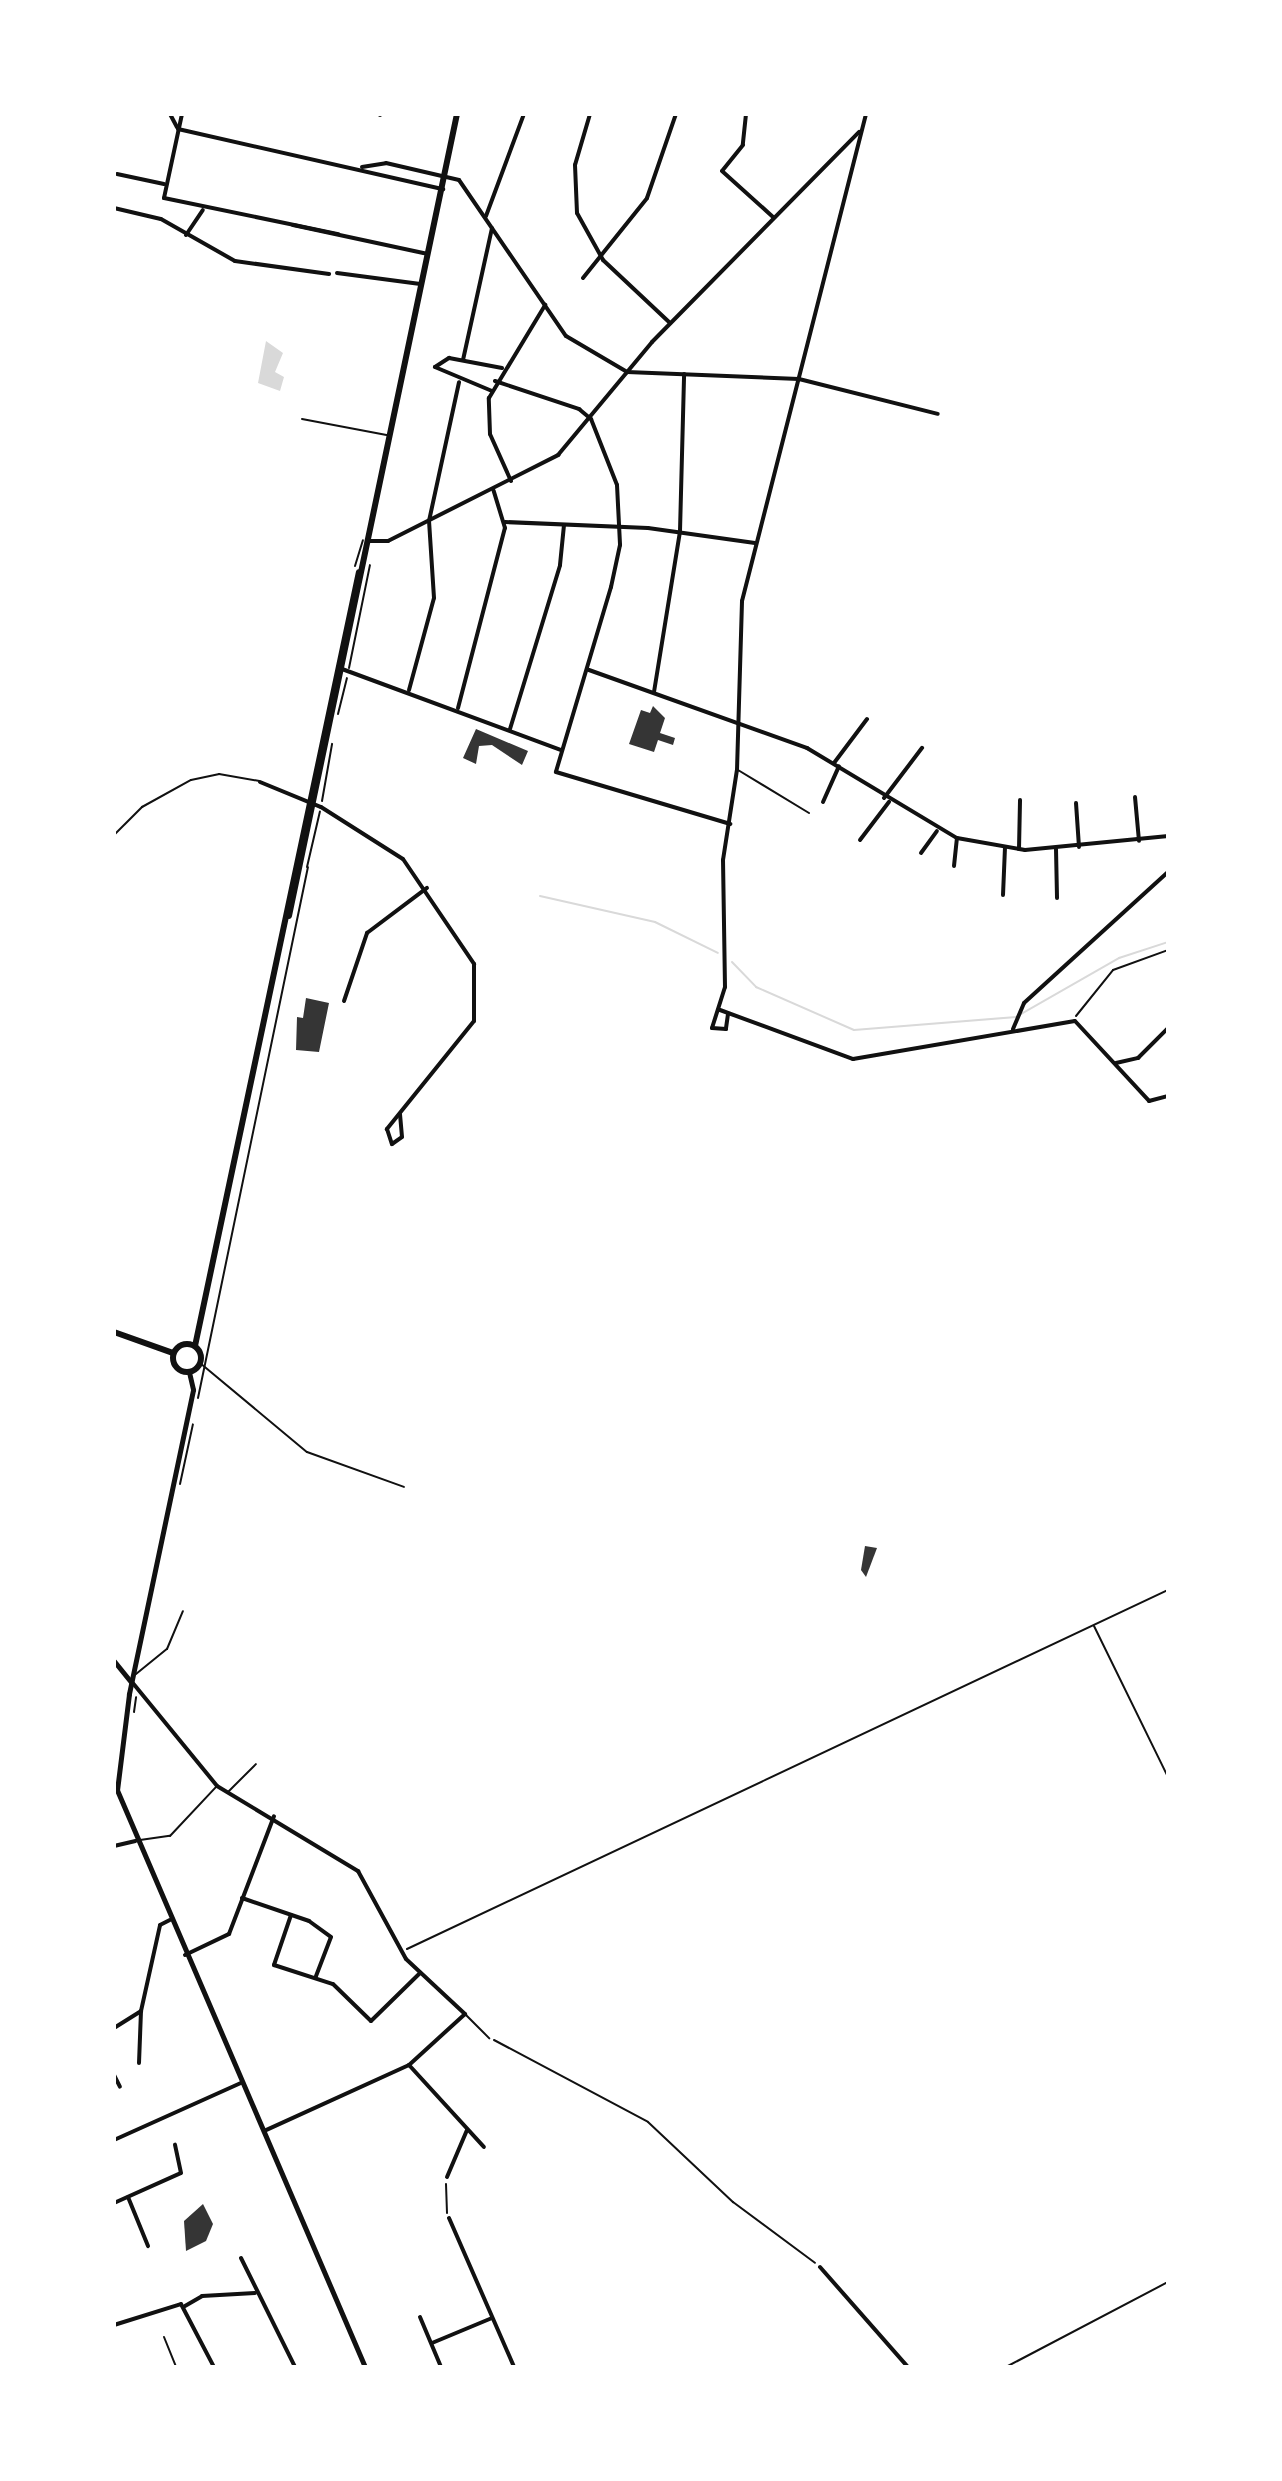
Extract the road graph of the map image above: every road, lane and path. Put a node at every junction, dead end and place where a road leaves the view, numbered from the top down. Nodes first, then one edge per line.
1 (170, 114) edge
2 (182, 114) edge
3 (457, 114) edge
4 (524, 114) edge
5 (590, 114) edge
6 (676, 114) edge
7 (746, 114) edge
8 (858, 114) edge
9 (866, 116) edge
10 (178, 129) junction
11 (861, 130) junction
12 (362, 167) junction
13 (117, 174) dead end
14 (445, 175) junction
15 (164, 184) junction
16 (443, 189) junction
17 (114, 208) edge
18 (203, 210) junction
19 (486, 216) junction
20 (774, 217) junction
21 (293, 225) junction
22 (493, 226) junction
23 (338, 234) junction
24 (185, 236) junction
25 (428, 254) junction
26 (603, 260) junction
27 (337, 273) dead end
28 (329, 274) dead end
29 (583, 278) dead end
30 (422, 285) junction
31 (545, 305) junction
32 (670, 323) junction
33 (463, 360) junction
34 (502, 368) junction
35 (627, 372) junction
36 (684, 374) junction
37 (799, 379) junction
38 (495, 381) junction
39 (459, 382) junction
40 (492, 391) junction
41 (938, 414) dead end
42 (302, 419) dead end
43 (591, 419) junction
44 (392, 436) junction
45 (511, 482) junction
46 (494, 490) junction
47 (429, 521) junction
48 (505, 522) junction
49 (564, 525) junction
50 (621, 526) junction
51 (680, 531) junction
52 (368, 541) junction
53 (755, 543) junction
54 (342, 669) junction
55 (589, 670) junction
56 (409, 690) junction
57 (654, 692) junction
58 (458, 708) junction
59 (867, 719) dead end
60 (740, 721) junction
61 (510, 729) junction
62 (922, 748) dead end
63 (561, 750) junction
64 (837, 764) junction
65 (737, 770) junction
66 (260, 782) joint
67 (1135, 797) dead end
68 (884, 798) junction
69 (1020, 800) dead end
70 (823, 802) dead end
71 (889, 802) junction
72 (1076, 803) dead end
73 (317, 805) junction
74 (809, 813) dead end
75 (730, 824) junction
76 (937, 831) junction
77 (114, 835) edge
78 (1168, 836) edge
79 (957, 838) junction
80 (860, 840) dead end
81 (1139, 841) junction
82 (1079, 847) junction
83 (1005, 848) junction
84 (1056, 849) junction
85 (1019, 850) junction
86 (921, 853) dead end
87 (304, 866) junction
88 (954, 866) dead end
89 (1168, 872) edge
90 (427, 888) junction
91 (1003, 895) dead end
92 (1057, 898) dead end
93 (1168, 950) edge
94 (344, 1001) dead end
95 (720, 1010) junction
96 (728, 1014) junction
97 (1073, 1021) junction
98 (1168, 1028) edge
99 (1013, 1029) junction
100 (1116, 1063) junction
101 (1168, 1096) edge
102 (400, 1114) junction
103 (114, 1332) edge
104 (195, 1346) junction
105 (173, 1353) junction
106 (202, 1363) junction
107 (189, 1372) junction
108 (404, 1487) dead end
109 (177, 1497) dead end
110 (1168, 1590) edge
111 (183, 1611) dead end
112 (1094, 1625) junction
113 (114, 1661) edge
114 (134, 1673) junction
115 (132, 1682) junction
116 (136, 1690) junction
117 (134, 1712) dead end
118 (256, 1764) dead end
119 (1168, 1777) edge
120 (217, 1786) junction
121 (228, 1792) junction
122 (274, 1816) junction
123 (135, 1841) junction
124 (114, 1846) edge
125 (242, 1898) junction
126 (291, 1915) junction
127 (170, 1920) junction
128 (402, 1951) junction
129 (185, 1955) junction
130 (421, 1973) junction
131 (316, 1976) junction
132 (141, 2011) junction
133 (465, 2014) junction
134 (114, 2028) edge
135 (489, 2038) joint
136 (139, 2063) dead end
137 (409, 2065) junction
138 (114, 2075) edge
139 (241, 2083) junction
140 (120, 2087) dead end
141 (467, 2130) junction
142 (262, 2132) junction
143 (114, 2140) edge
144 (175, 2145) dead end
145 (484, 2147) dead end
146 (447, 2177) joint
147 (128, 2197) junction
148 (114, 2203) edge
149 (449, 2218) joint
150 (148, 2246) dead end
151 (241, 2258) dead end
152 (820, 2267) joint
153 (1168, 2282) edge
154 (255, 2293) junction
155 (185, 2306) junction
156 (420, 2317) dead end
157 (493, 2318) junction
158 (114, 2325) edge
159 (164, 2337) dead end
160 (432, 2343) junction
161 (176, 2367) edge
162 (214, 2367) edge
163 (295, 2367) edge
164 (365, 2367) edge
165 (441, 2367) edge
166 (514, 2367) edge
167 (908, 2367) edge
168 (1006, 2367) edge

1 - 10 street
2 - 10 street
3 - 14 main road
4 - 19 street
5 - 26 street
6 - 26 street
7 - 20 street
8 - 9 street
9 - 11 street
10 - 12 street
10 - 15 street
11 - 20 street
11 - 37 street
12 - 14 street
12 - 16 street
13 - 15 street
14 - 16 main road
14 - 19 street
15 - 18 street
16 - 25 main road
17 - 24 street
18 - 21 street
18 - 24 street
19 - 22 street
20 - 32 street
21 - 23 street
21 - 23 street
22 - 31 street
22 - 33 street
23 - 25 street
24 - 28 street
25 - 30 main road
26 - 29 street
26 - 32 street
27 - 30 street
30 - 44 main road
31 - 34 street
31 - 35 street
32 - 35 street
33 - 34 street
33 - 39 street
34 - 38 street
35 - 36 street
35 - 43 street
36 - 37 street
36 - 51 street
37 - 41 street
37 - 53 street
38 - 40 street
38 - 43 street
39 - 40 street
39 - 47 street
40 - 45 street
42 - 44 lane
43 - 45 street
43 - 50 street
44 - 52 main road
45 - 46 street
46 - 47 street
46 - 48 street
47 - 52 street
47 - 56 street
48 - 49 street
48 - 58 street
49 - 50 street
49 - 61 street
50 - 51 street
50 - 55 street
51 - 53 street
51 - 57 street
52 - 54 main road
53 - 60 street
54 - 56 street
54 - 73 main road
55 - 57 street
55 - 63 street
56 - 58 street
57 - 60 street
58 - 61 street
59 - 64 street
60 - 64 street
60 - 65 street
61 - 63 street
62 - 68 street
63 - 75 street
64 - 68 street
64 - 70 street
65 - 74 lane
65 - 75 street
66 - 73 street
66 - 77 lane
67 - 81 street
68 - 71 street
69 - 85 street
71 - 76 street
71 - 80 street
72 - 82 street
73 - 87 main road
73 - 87 path
73 - 90 street
75 - 95 street
76 - 79 street
76 - 86 street
78 - 81 street
79 - 83 street
79 - 88 street
81 - 82 street
82 - 84 street
83 - 85 street
83 - 91 street
84 - 85 street
84 - 92 street
87 - 104 main road
87 - 106 path
89 - 99 street
90 - 94 street
90 - 102 street
93 - 97 path
95 - 96 street
95 - 96 street
96 - 99 street
97 - 99 street
97 - 100 street
98 - 100 street
100 - 101 street
102 - 102 street
103 - 105 main road
104 - 105 main road
104 - 106 main road
105 - 107 main road
106 - 107 main road
106 - 108 path
106 - 109 path
107 - 114 main road
110 - 112 path
111 - 114 lane
112 - 119 path
112 - 128 path
113 - 115 main road
114 - 115 main road
115 - 116 street
115 - 123 main road
116 - 117 path
116 - 120 street
118 - 121 lane
120 - 121 street
120 - 123 lane
121 - 122 street
122 - 125 street
122 - 128 street
123 - 124 street
123 - 127 main road
125 - 126 street
125 - 129 street
126 - 131 street
126 - 131 street
127 - 129 main road
127 - 132 street
128 - 130 street
129 - 139 main road
130 - 131 street
130 - 133 street
132 - 134 street
132 - 136 street
133 - 135 lane
133 - 137 street
135 - 152 path
137 - 141 street
137 - 142 street
138 - 140 street
139 - 142 main road
139 - 143 street
141 - 145 street
141 - 146 street
142 - 164 main road
144 - 147 street
146 - 149 path
147 - 148 street
147 - 150 street
149 - 157 street
151 - 154 street
152 - 167 street
153 - 168 path
154 - 155 street
154 - 163 street
155 - 158 street
155 - 162 street
156 - 160 street
157 - 160 street
157 - 166 street
159 - 161 lane
160 - 165 street

